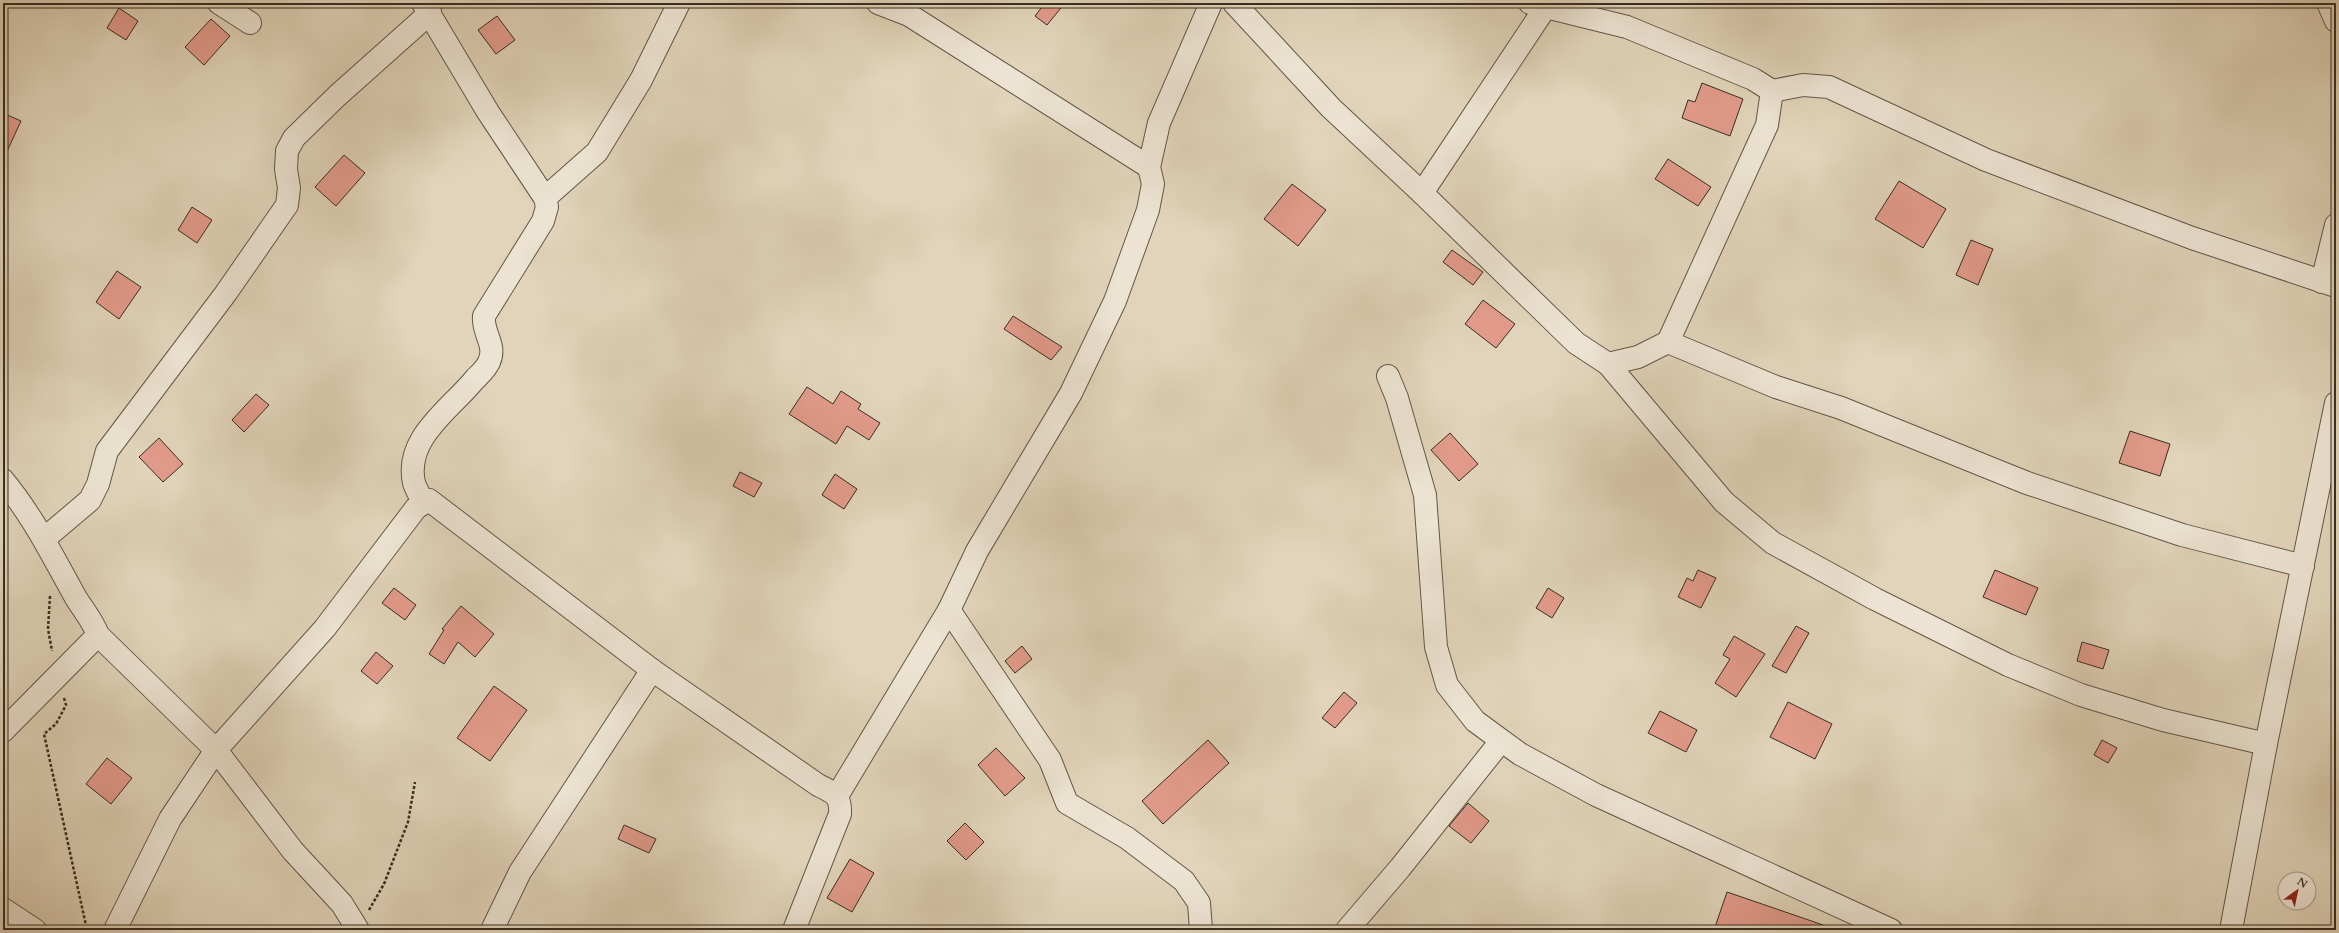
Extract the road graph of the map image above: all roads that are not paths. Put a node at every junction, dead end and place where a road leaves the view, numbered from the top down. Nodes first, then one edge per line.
1 (219, 3) edge
2 (679, 3) edge
3 (878, 3) edge
4 (1211, 3) edge
5 (1234, 3) edge
6 (2328, 3) edge
7 (428, 6) edge
8 (1537, 6) edge
9 (2336, 21) edge
10 (250, 23) dead end
11 (1772, 91) junction
12 (1149, 167) junction
13 (1422, 193) junction
14 (545, 198) junction
15 (2336, 225) edge
16 (2329, 284) edge
17 (1668, 342) junction
18 (1608, 364) junction
19 (1388, 376) dead end
20 (2336, 403) edge
21 (3, 480) edge
22 (423, 502) junction
23 (44, 539) junction
24 (2303, 566) junction
25 (948, 610) junction
26 (98, 635) junction
27 (652, 670) junction
28 (3, 732) edge
29 (1501, 741) junction
30 (2266, 744) junction
31 (216, 750) junction
32 (837, 796) junction
33 (3, 909) edge
34 (35, 930) edge
35 (115, 930) edge
36 (358, 930) edge
37 (492, 930) edge
38 (794, 930) edge
39 (1201, 930) edge
40 (1347, 930) edge
41 (1891, 930) edge
42 (2231, 930) edge

1 - 10 street
2 - 14 street
3 - 12 street
4 - 12 street
5 - 13 street
6 - 9 street
7 - 14 street
7 - 23 street
8 - 11 street
8 - 13 street
11 - 16 street
11 - 17 street
12 - 25 street
13 - 18 street
14 - 22 street
15 - 16 street
17 - 18 street
17 - 24 street
18 - 30 street
19 - 29 street
20 - 24 street
21 - 23 street
22 - 27 street
22 - 31 street
23 - 26 street
24 - 30 street
25 - 32 street
25 - 39 street
26 - 28 street
26 - 31 street
27 - 32 street
27 - 37 street
29 - 40 street
29 - 41 street
30 - 42 street
31 - 35 street
31 - 36 street
32 - 38 street
33 - 34 street

